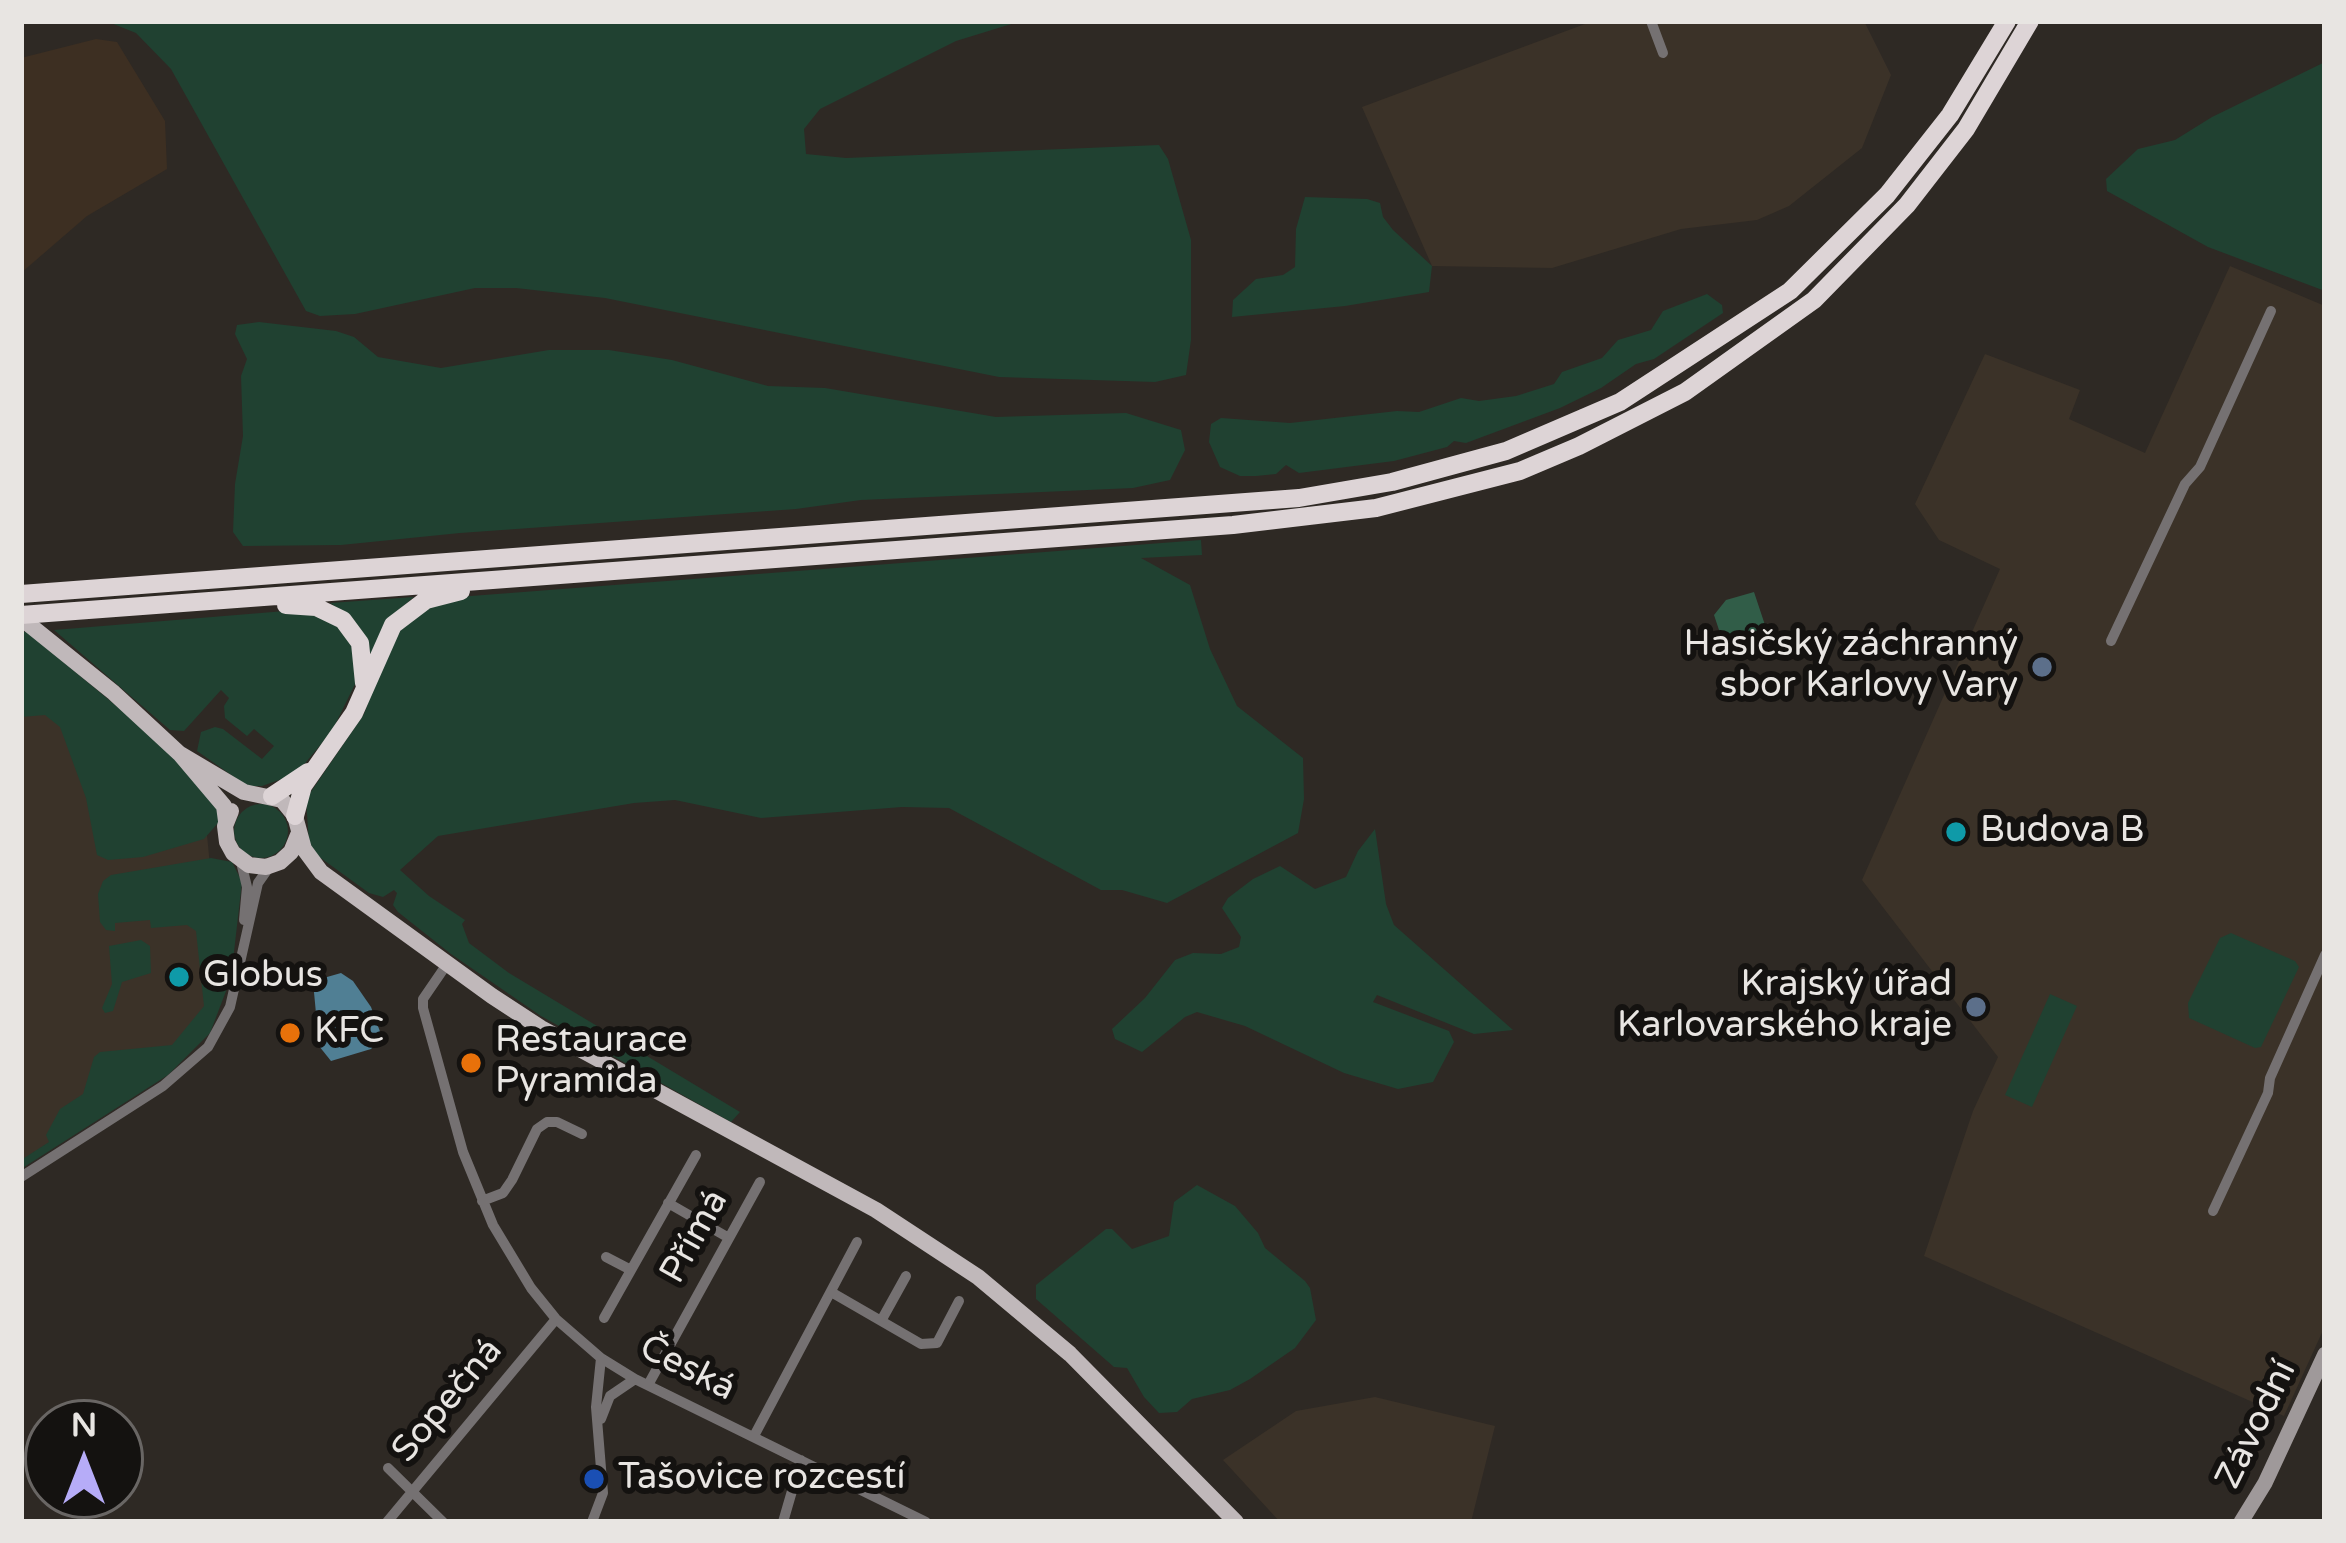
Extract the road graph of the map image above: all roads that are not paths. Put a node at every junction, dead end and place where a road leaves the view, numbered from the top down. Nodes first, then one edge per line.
1 (1651, 21) edge
2 (2007, 21) edge
3 (2030, 21) edge
4 (1663, 53) dead end
5 (2271, 311) dead end
6 (506, 579) junction
7 (21, 594) edge
8 (186, 603) junction
9 (21, 616) edge
10 (2111, 641) dead end
11 (361, 699) junction
12 (180, 754) junction
13 (312, 769) junction
14 (264, 795) junction
15 (226, 821) junction
16 (296, 826) junction
17 (239, 860) junction
18 (276, 864) junction
19 (322, 872) junction
20 (241, 953) junction
21 (2325, 955) edge
22 (447, 964) junction
23 (582, 1135) dead end
24 (696, 1155) dead end
25 (21, 1178) edge
26 (760, 1182) dead end
27 (482, 1201) junction
28 (668, 1203) junction
29 (2213, 1211) dead end
30 (729, 1238) junction
31 (857, 1242) dead end
32 (606, 1257) dead end
33 (631, 1270) junction
34 (906, 1276) dead end
35 (830, 1292) junction
36 (959, 1301) dead end
37 (604, 1318) dead end
38 (556, 1319) junction
39 (881, 1321) junction
40 (2325, 1354) edge
41 (601, 1358) junction
42 (635, 1378) junction
43 (648, 1385) junction
44 (599, 1428) junction
45 (754, 1436) junction
46 (801, 1460) junction
47 (388, 1468) dead end
48 (411, 1492) junction
49 (387, 1522) edge
50 (443, 1522) edge
51 (592, 1522) edge
52 (783, 1522) edge
53 (926, 1522) edge
54 (1236, 1522) edge
55 (2242, 1522) edge

1 - 4 street
2 - 7 highway
3 - 6 highway
5 - 10 street
6 - 8 highway
6 - 11 highway
8 - 9 highway
8 - 11 highway
9 - 12 main road
11 - 13 highway
12 - 14 main road
12 - 15 main road
13 - 14 highway
13 - 16 highway
14 - 15 main road
14 - 16 main road
15 - 17 main road
16 - 18 main road
16 - 19 main road
17 - 18 main road
17 - 20 street
18 - 19 main road
18 - 20 street
19 - 22 main road
20 - 25 street
21 - 29 street
22 - 27 street, Česká
22 - 54 main road
23 - 27 street
24 - 28 street, Přímá
26 - 30 street, Přímá
27 - 38 street, Česká
28 - 30 street
28 - 33 street, Přímá
30 - 43 street, Přímá
31 - 35 street
32 - 33 street
33 - 37 street, Přímá
34 - 39 street
35 - 39 street
35 - 45 street
36 - 39 street
38 - 41 street, Česká
38 - 48 street, Sopečná
40 - 55 street, Závodní
41 - 42 street, Česká
41 - 44 street
42 - 43 street, Česká
42 - 44 street
43 - 45 street, Česká
44 - 51 street
45 - 46 street, Česká
46 - 52 street
46 - 53 street, Česká
47 - 48 street
48 - 49 street, Sopečná
48 - 50 street

